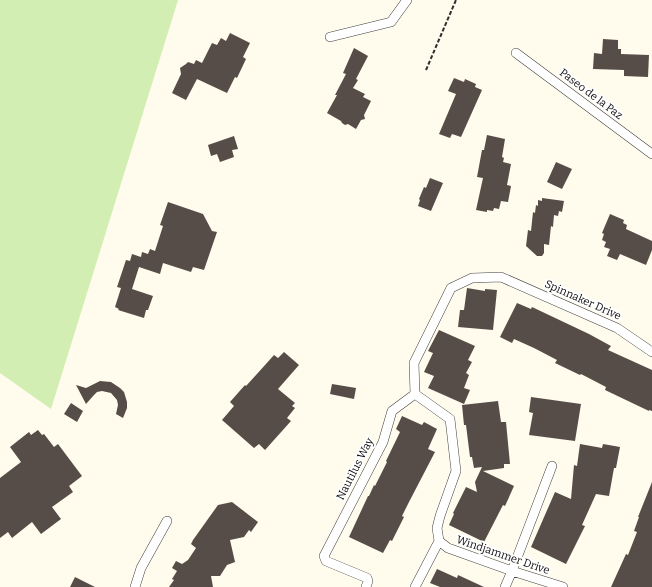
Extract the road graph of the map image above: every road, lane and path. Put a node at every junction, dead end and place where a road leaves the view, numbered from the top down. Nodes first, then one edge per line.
1 (407, 0) edge
2 (456, 0) edge
3 (330, 37) dead end
4 (516, 53) dead end
5 (426, 70) dead end
6 (652, 154) edge
7 (652, 352) edge
8 (415, 394) junction
9 (552, 466) dead end
10 (167, 521) dead end
11 (439, 541) junction
12 (512, 571) junction
13 (135, 587) edge
14 (366, 587) edge
15 (416, 587) edge
16 (505, 587) edge
17 (562, 587) edge

1 - 3 street
2 - 5 path
4 - 6 street, Paseo de la Paz
7 - 8 street, Spinnaker Drive
8 - 11 street, Windjammer Drive
8 - 14 street, Nautilus Way
9 - 12 street
10 - 13 street
11 - 12 street, Windjammer Drive
11 - 15 street
12 - 16 street
12 - 17 street, Windjammer Drive

